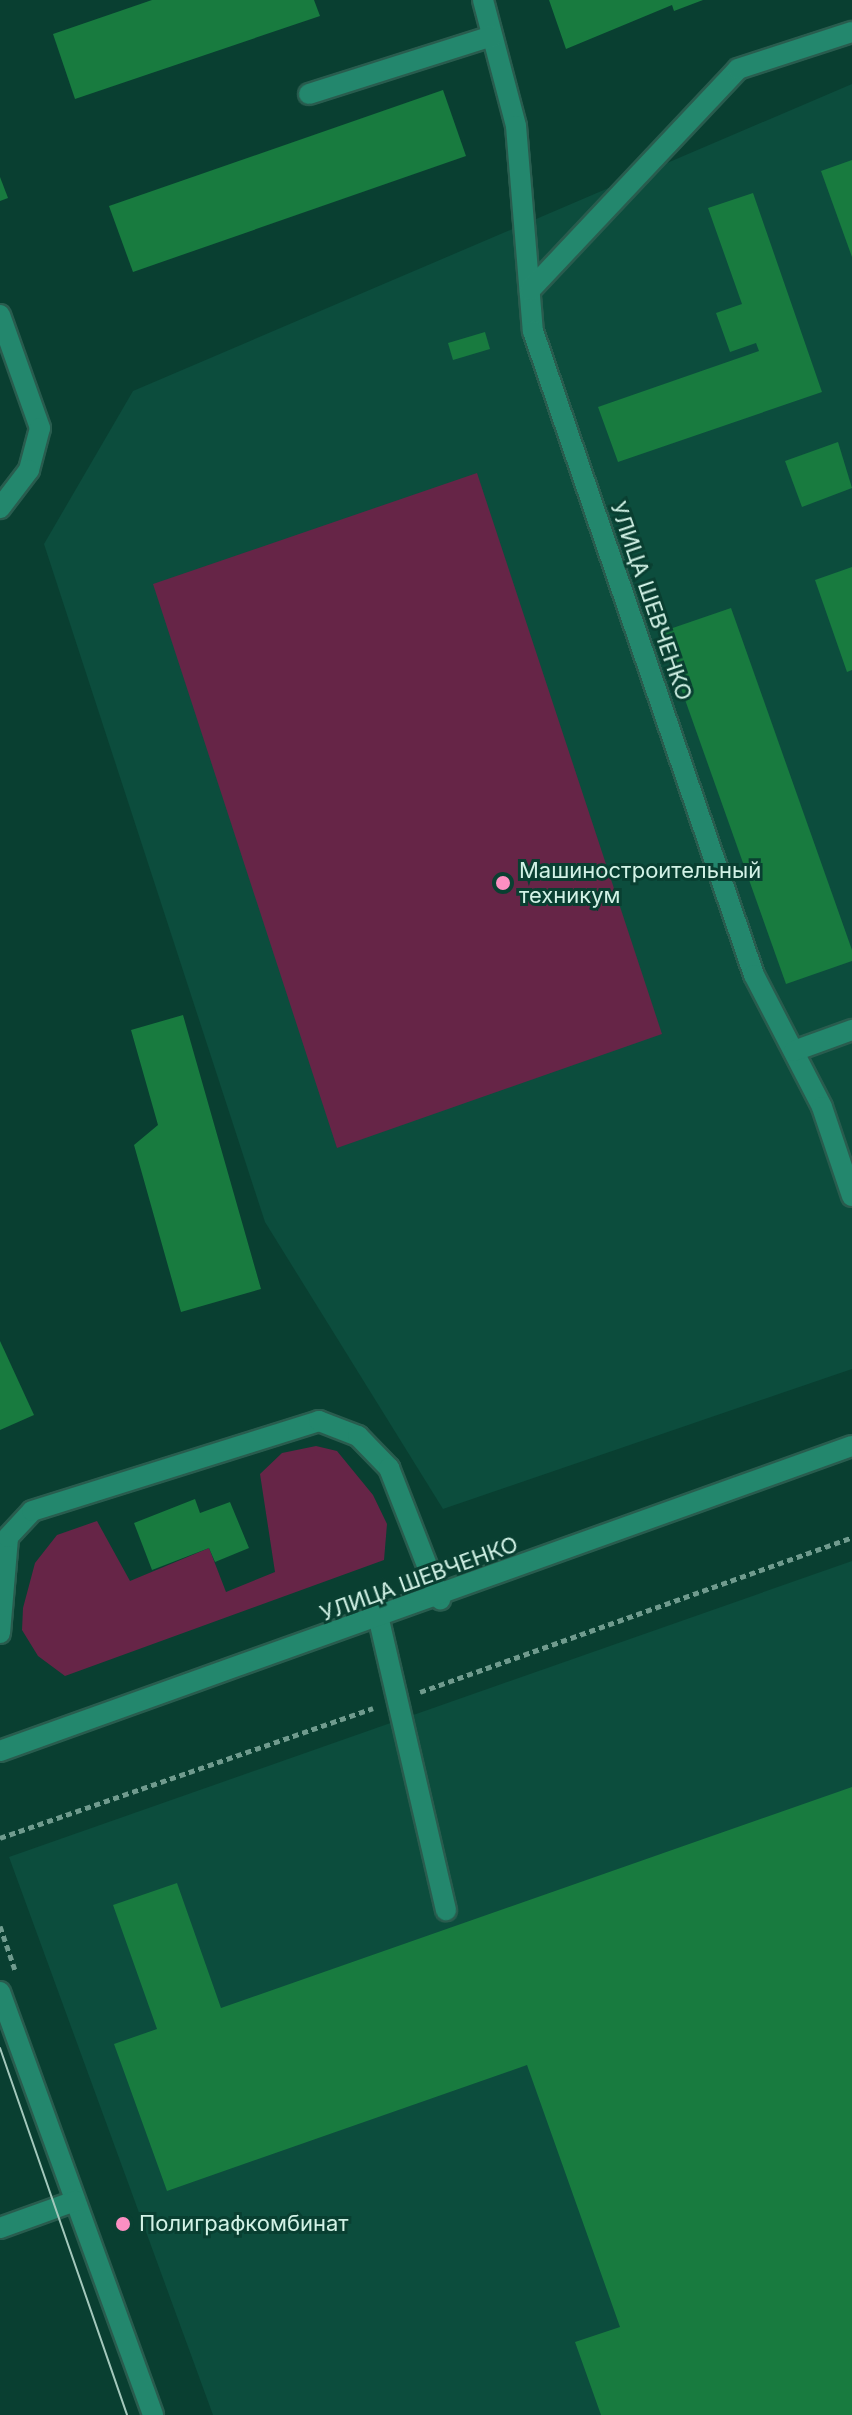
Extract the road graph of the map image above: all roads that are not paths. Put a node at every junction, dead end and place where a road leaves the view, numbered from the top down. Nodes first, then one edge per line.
1 (483, 0) edge
2 (852, 32) edge
3 (492, 36) junction
4 (309, 94) dead end
5 (530, 290) junction
6 (0, 315) edge
7 (0, 508) edge
8 (852, 1030) edge
9 (794, 1051) junction
10 (852, 1196) edge
11 (852, 1446) edge
12 (440, 1599) junction
13 (379, 1620) junction
14 (0, 1633) edge
15 (0, 1751) edge
16 (446, 1910) dead end
17 (0, 1992) edge
18 (75, 2201) junction
19 (0, 2228) edge
20 (153, 2415) edge

1 - 3 street, УЛИЦА ШЕВЧЕНКО
2 - 5 street
3 - 4 street
3 - 5 street, УЛИЦА ШЕВЧЕНКО
5 - 9 street, УЛИЦА ШЕВЧЕНКО
6 - 7 street
8 - 9 street
9 - 10 street, УЛИЦА ШЕВЧЕНКО
11 - 12 street, УЛИЦА ШЕВЧЕНКО
12 - 13 street, УЛИЦА ШЕВЧЕНКО
12 - 14 street
13 - 15 street, УЛИЦА ШЕВЧЕНКО
13 - 16 street
17 - 18 street
18 - 19 street
18 - 20 street

